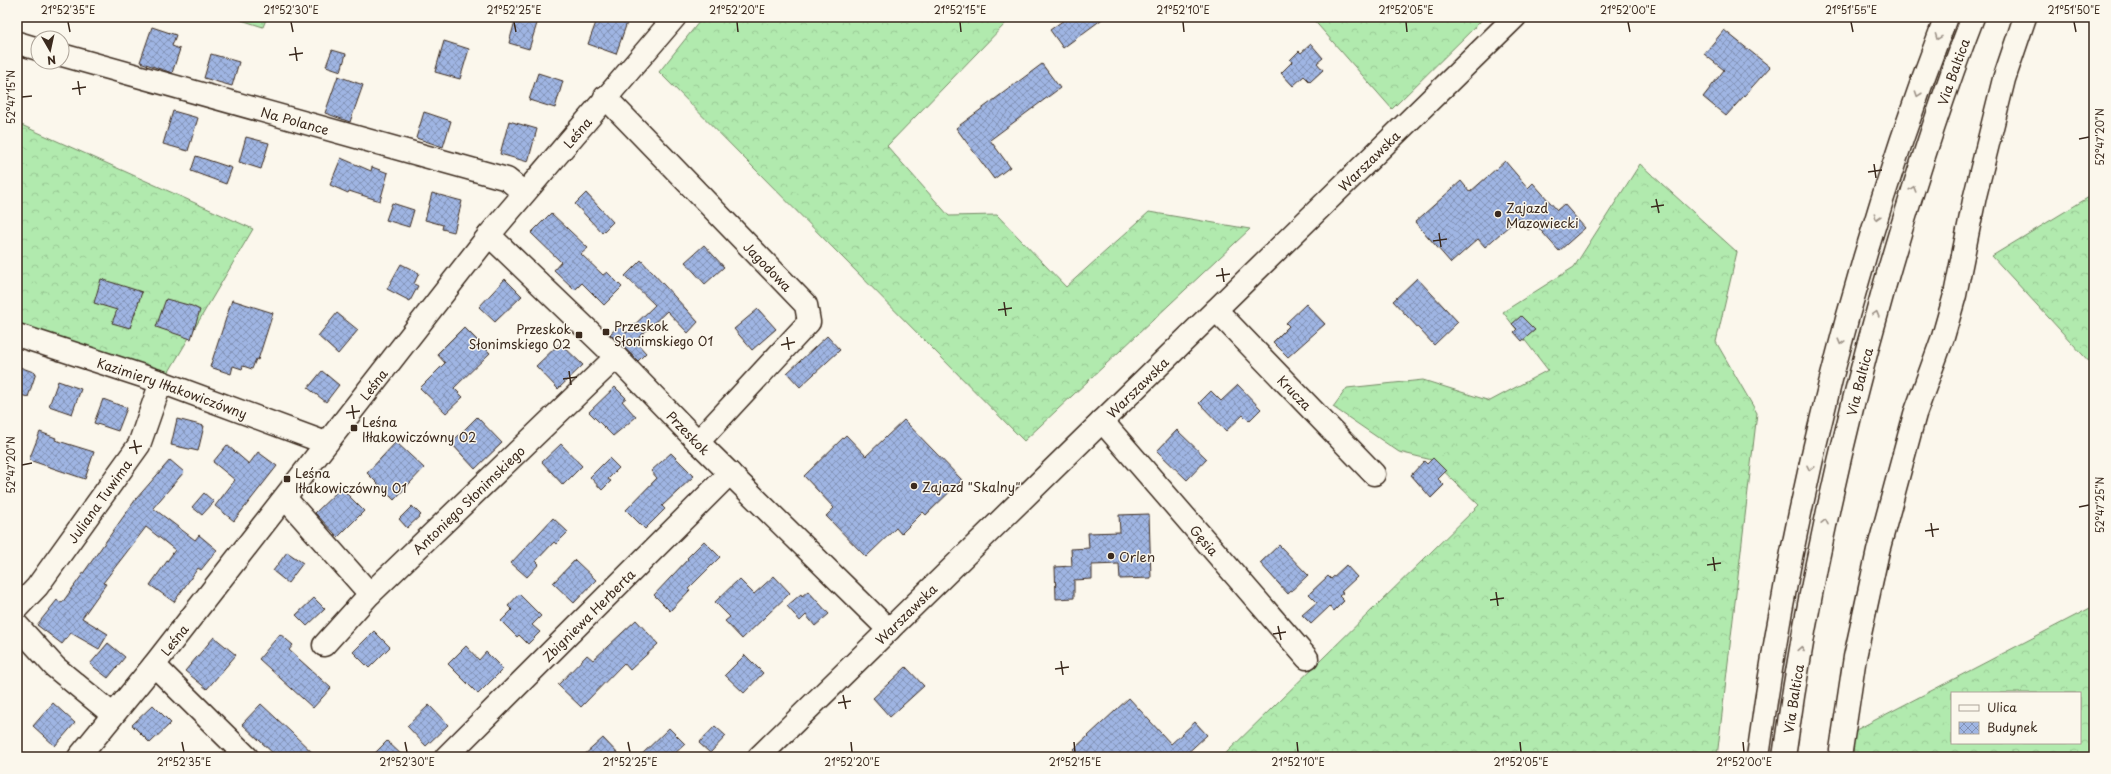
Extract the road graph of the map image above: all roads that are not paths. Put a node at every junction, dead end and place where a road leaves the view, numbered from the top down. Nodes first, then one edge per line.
1 (674, 17) edge
2 (1515, 17) edge
3 (1946, 17) edge
4 (1973, 17) edge
5 (2025, 17) edge
6 (70, 57) edge
7 (605, 97) junction
8 (524, 192) junction
9 (489, 235) junction
10 (1216, 310) junction
11 (17, 335) edge
12 (616, 357) junction
13 (161, 382) junction
14 (1102, 420) junction
15 (698, 442) junction
16 (326, 443) junction
17 (730, 473) junction
18 (1374, 474) dead end
19 (284, 498) junction
20 (370, 594) junction
21 (17, 608) edge
22 (17, 625) edge
23 (889, 630) junction
24 (324, 645) dead end
25 (1307, 658) dead end
26 (154, 665) junction
27 (112, 714) junction
28 (79, 757) edge
29 (247, 757) edge
30 (446, 757) edge
31 (759, 757) edge
32 (1758, 757) edge
33 (1784, 757) edge
34 (1840, 757) edge

1 - 7 main road, Leśna
2 - 10 main road, Warszawska
3 -> 32 main road, Via Baltica
33 -> 4 main road, Via Baltica
5 - 34 main road
6 - 8 main road, Na Polance
7 - 8 main road, Leśna
7 - 15 main road, Jagodowa
8 - 9 main road, Leśna
9 - 12 main road, Przeskok
9 - 16 main road, Leśna
10 - 14 main road, Warszawska
10 - 18 main road, Krucza
11 - 13 main road, Kazimiery Iłłakowiczówny
12 - 15 main road, Przeskok
12 - 20 main road, Antoniego Słonimskiego
13 - 16 main road, Kazimiery Iłłakowiczówny
13 - 21 main road, Juliana Tuwima
14 - 23 main road, Warszawska
14 - 25 main road, Gęsia
15 - 17 main road, Przeskok
16 - 19 main road, Leśna
17 - 23 main road, Przeskok
17 - 30 main road, Zbigniewa Herberta
19 - 20 main road
19 - 26 main road, Leśna
20 - 24 main road, Antoniego Słonimskiego
22 - 27 main road
23 - 31 main road, Warszawska
26 - 27 main road, Leśna
26 - 29 main road
27 - 28 main road, Leśna

